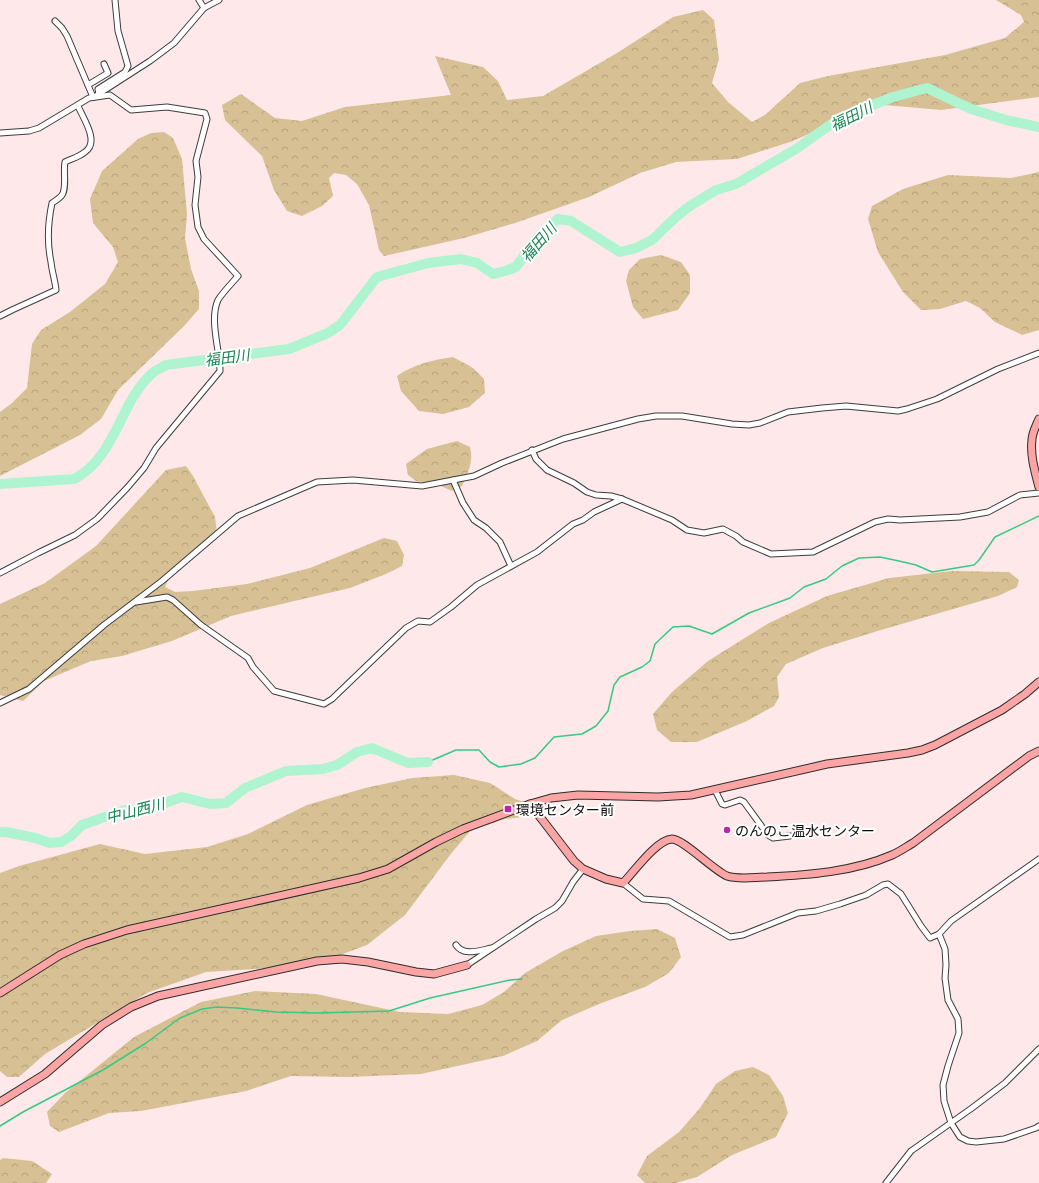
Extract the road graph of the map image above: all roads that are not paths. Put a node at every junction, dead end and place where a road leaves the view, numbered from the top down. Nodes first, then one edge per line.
1 (115, 0) edge
2 (199, 0) edge
3 (219, 0) edge
4 (204, 8) junction
5 (55, 22) dead end
6 (104, 64) dead end
7 (88, 85) junction
8 (99, 94) junction
9 (93, 97) junction
10 (78, 106) junction
11 (0, 133) edge
12 (0, 316) edge
13 (1039, 354) edge
14 (1039, 419) edge
15 (532, 450) junction
16 (453, 480) junction
17 (1039, 487) edge
18 (1039, 493) edge
19 (622, 499) junction
20 (511, 566) junction
21 (0, 573) edge
22 (135, 602) junction
23 (1039, 682) edge
24 (0, 703) edge
25 (1039, 751) edge
26 (715, 790) junction
27 (530, 804) junction
28 (790, 836) dead end
29 (1039, 859) edge
30 (583, 869) junction
31 (623, 883) junction
32 (939, 934) junction
33 (456, 945) dead end
34 (494, 947) junction
35 (467, 965) joint
36 (0, 993) edge
37 (1039, 1049) edge
38 (0, 1102) edge
39 (951, 1123) junction
40 (1039, 1126) edge
41 (886, 1183) edge

1 - 8 street
2 - 4 street
3 - 4 street
4 - 8 street
5 - 7 street
6 - 7 street
7 - 9 street
8 - 9 street
9 - 10 street
9 - 21 street
10 - 11 street
10 - 12 street
13 - 15 street
14 - 17 street
15 - 16 street
15 - 19 street
16 - 20 street
16 - 22 street
18 - 19 street
19 - 20 street
20 - 22 street
22 - 24 street
23 - 26 street
25 - 31 street
26 - 27 street
26 - 28 street
27 - 30 street
27 - 36 street
29 - 32 street
30 - 31 street
30 - 34 street
31 - 32 street
32 - 39 street
33 - 34 street
34 - 35 street
35 - 38 street
37 - 39 street
39 - 40 street
39 - 41 street

